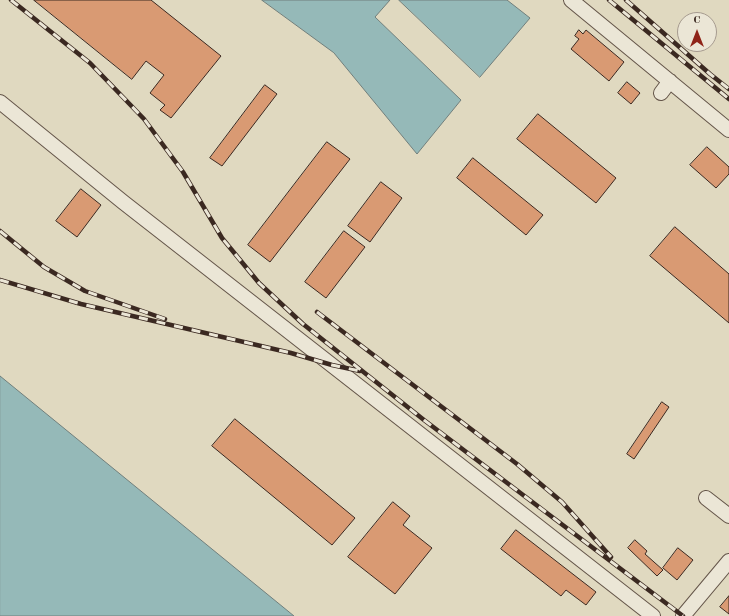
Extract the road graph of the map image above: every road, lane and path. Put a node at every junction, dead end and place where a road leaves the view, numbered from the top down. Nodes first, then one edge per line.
1 (571, 0) edge
2 (670, 81) junction
3 (661, 92) dead end
4 (0, 102) edge
5 (729, 130) edge
6 (706, 498) dead end
7 (729, 516) edge
8 (729, 561) edge
9 (653, 616) edge
10 (683, 616) edge

1 - 2 street
2 - 3 street
2 - 5 street
4 - 9 street
6 - 7 street
8 - 10 street

